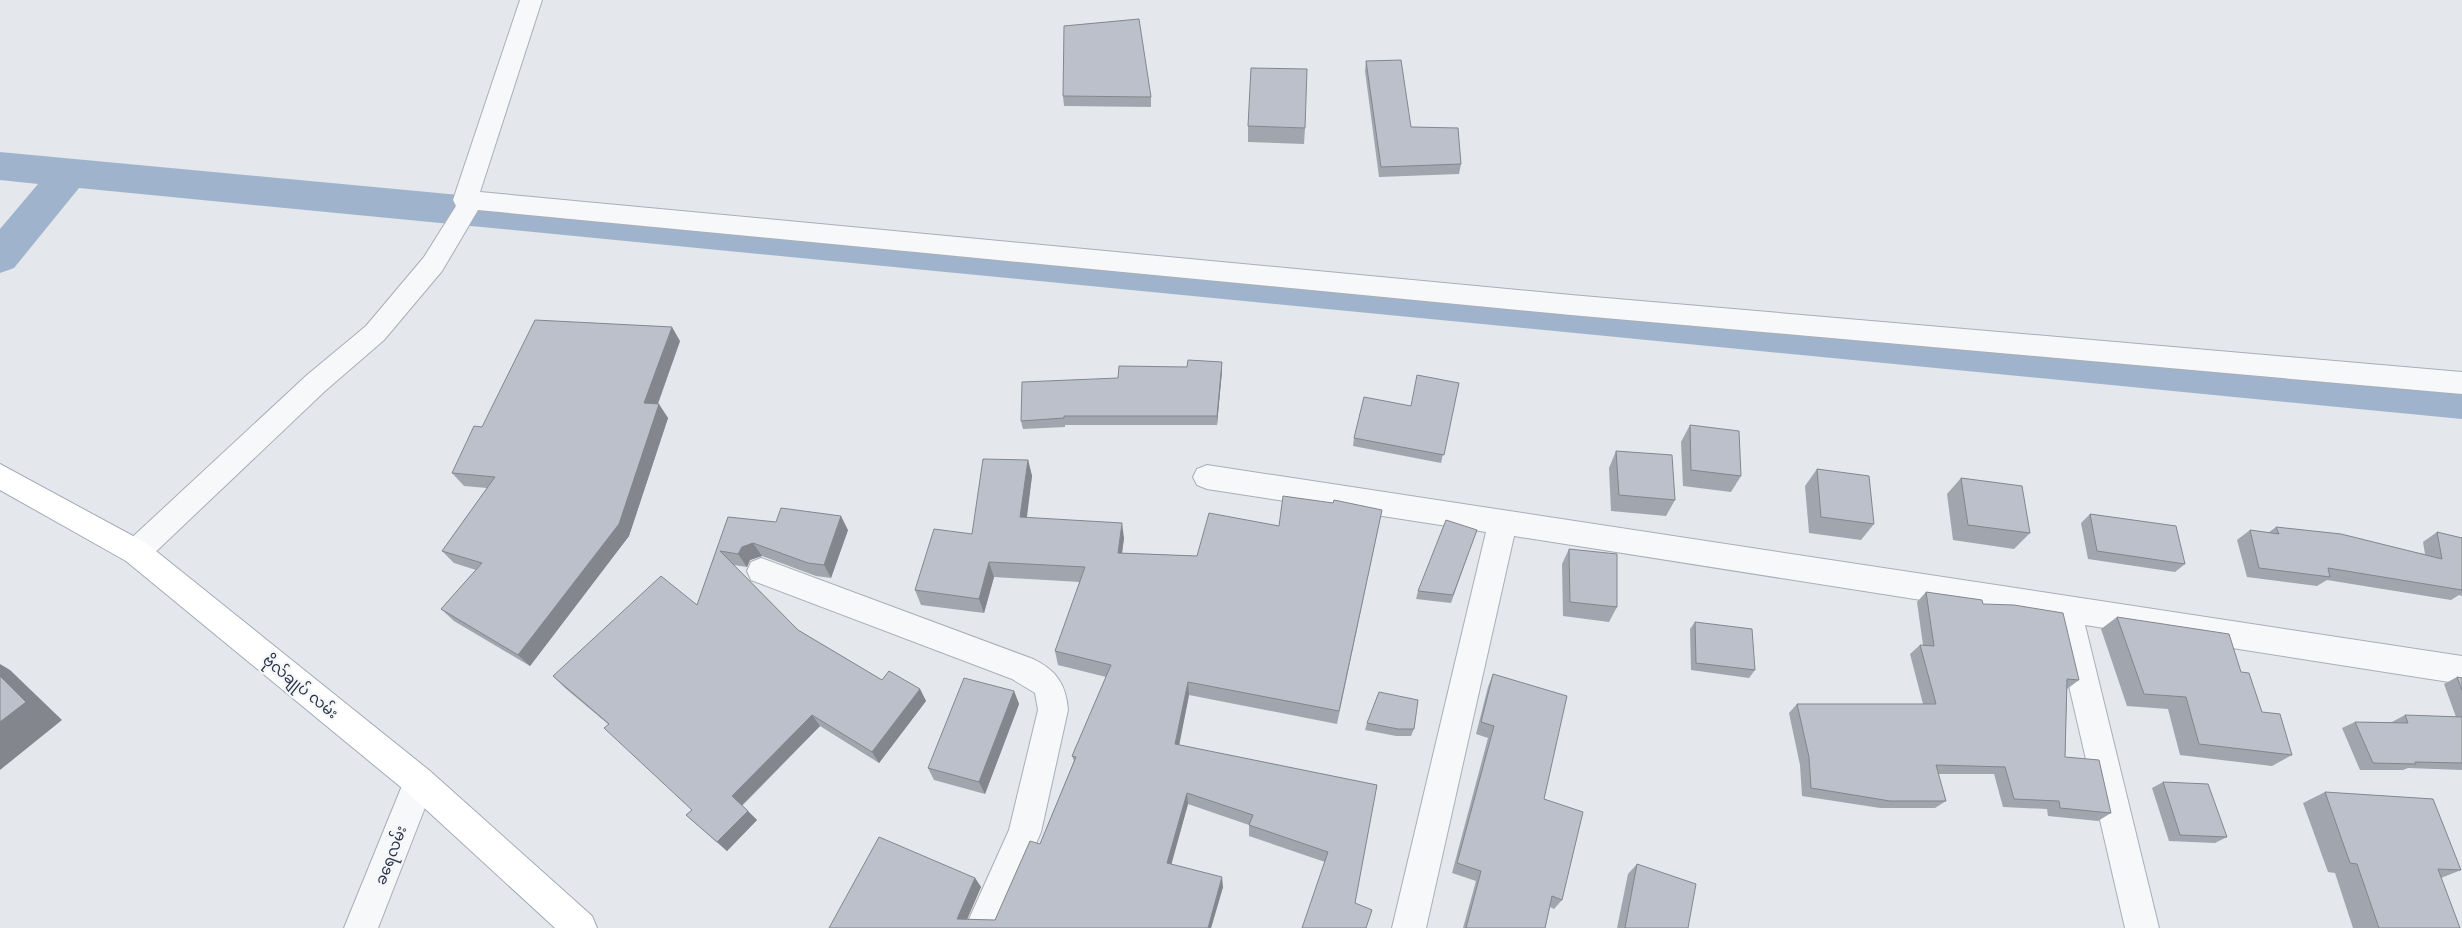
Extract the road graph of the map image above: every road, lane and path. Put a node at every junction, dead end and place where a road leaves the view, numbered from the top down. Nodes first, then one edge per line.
1 (531, 0) edge
2 (464, 209) junction
3 (2462, 383) edge
4 (0, 476) edge
5 (1207, 477) dead end
6 (1504, 521) junction
7 (136, 552) junction
8 (761, 571) dead end
9 (2066, 608) junction
10 (2462, 670) edge
11 (418, 782) junction
12 (361, 928) edge
13 (580, 928) edge
14 (982, 928) edge
15 (1409, 928) edge
16 (2142, 928) edge

1 - 2 street
2 - 3 street
2 - 7 street
4 - 7 main road, ဗိုလ်ချုပ် လမ်း
5 - 6 street
6 - 9 street
6 - 15 street
7 - 11 main road, ဗိုလ်ချုပ် လမ်း
8 - 14 street
9 - 10 street
9 - 16 street
11 - 12 street, ခရေလမ်း
11 - 13 main road, ဗိုလ်ချုပ် လမ်း

